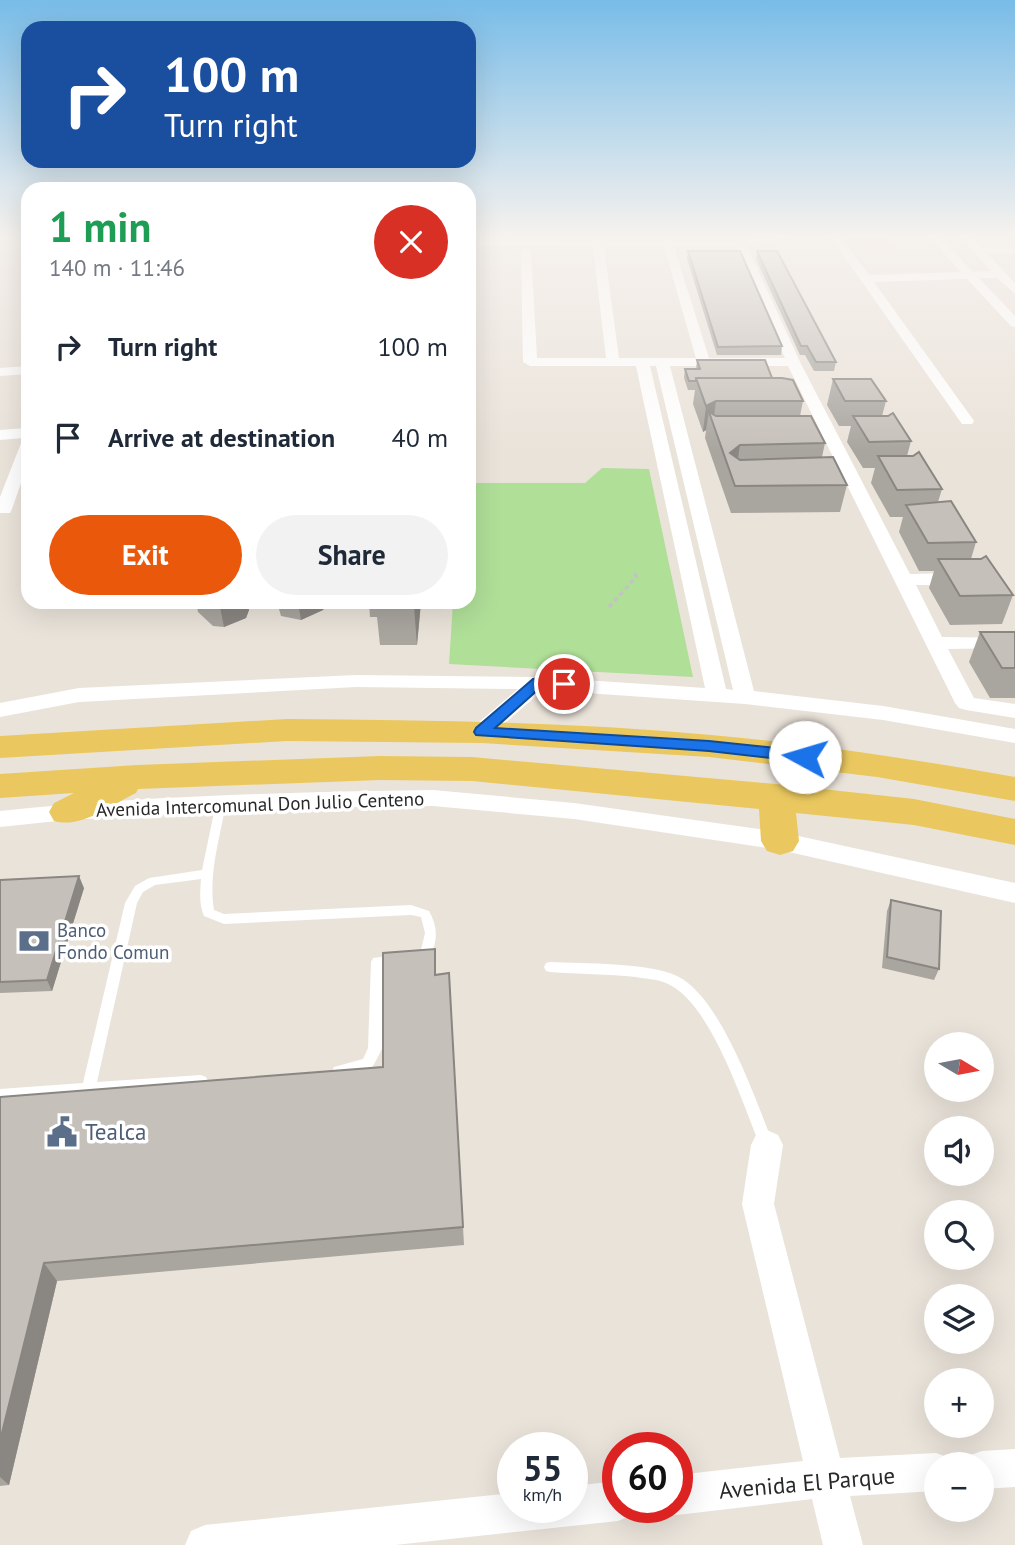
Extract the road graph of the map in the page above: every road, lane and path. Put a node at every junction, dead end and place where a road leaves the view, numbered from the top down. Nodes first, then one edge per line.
1 (528, 307) edge
2 (606, 307) edge
3 (687, 307) edge
4 (769, 307) edge
5 (885, 307) edge
6 (1000, 307) edge
7 (1015, 323) edge
8 (613, 362) junction
9 (642, 362) junction
10 (662, 362) junction
11 (704, 362) junction
12 (793, 362) junction
13 (21, 370) edge
14 (0, 372) edge
15 (967, 421) dead end
16 (21, 434) edge
17 (0, 435) edge
18 (21, 459) edge
19 (669, 475) junction
20 (690, 475) junction
21 (21, 508) edge
22 (2, 509) edge
23 (900, 524) dead end
24 (876, 525) junction
25 (635, 572) dead end
26 (971, 579) edge
27 (904, 580) junction
28 (609, 607) dead end
29 (1007, 642) edge
30 (936, 643) junction
31 (538, 683) junction
32 (717, 694) junction
33 (745, 696) junction
34 (0, 710) edge
35 (1015, 711) edge
36 (481, 732) junction
37 (1015, 736) edge
38 (1, 748) edge
39 (137, 777) junction
40 (0, 786) edge
41 (1015, 789) edge
42 (776, 797) junction
43 (221, 803) junction
44 (66, 812) junction
45 (0, 819) edge
46 (1015, 832) edge
47 (780, 841) junction
48 (208, 874) junction
49 (1015, 893) edge
50 (550, 967) dead end
51 (322, 1073) edge
52 (213, 1080) edge
53 (89, 1089) junction
54 (0, 1095) edge
55 (767, 1145) joint
56 (1015, 1468) edge
57 (994, 1469) edge
58 (924, 1473) edge
59 (825, 1478) junction
60 (693, 1493) edge
61 (497, 1514) edge
62 (205, 1545) edge
63 (843, 1545) edge

1 - 8 street
2 - 8 street
3 - 11 street
4 - 12 street
5 - 15 street
6 - 7 street
8 - 9 street
9 - 10 street
9 - 19 street
10 - 11 street
10 - 20 street
11 - 12 street
12 - 24 street
13 - 14 street
16 - 17 street
18 - 22 street
19 - 20 street
19 - 32 street
20 - 33 street
21 - 22 street
23 - 24 street
24 - 27 street
25 - 28 path
26 - 27 street
27 - 30 street
29 - 30 street
30 - 35 street
31 - 32 street
31 - 34 street
31 - 36 street
32 - 33 street
33 - 37 street
36 - 38 main road
36 - 41 main road
39 - 40 main road, Avenida Intercomunal Don Julio Centeno
39 - 42 main road, Avenida Intercomunal Don Julio Centeno
39 - 44 main road
42 - 46 main road, Avenida Intercomunal Don Julio Centeno
42 - 47 main road
43 - 44 street, Avenida Intercomunal Don Julio Centeno
43 - 47 street, Avenida Intercomunal Don Julio Centeno
43 - 48 lane
44 - 45 street, Avenida Intercomunal Don Julio Centeno
47 - 49 street, Avenida Intercomunal Don Julio Centeno
48 - 51 lane
48 - 53 lane
50 - 55 lane
52 - 53 lane
53 - 54 lane
55 - 59 street
56 - 57 street
58 - 59 street, Avenida El Parque
59 - 60 street, Avenida El Parque
59 - 63 street
61 - 62 street

